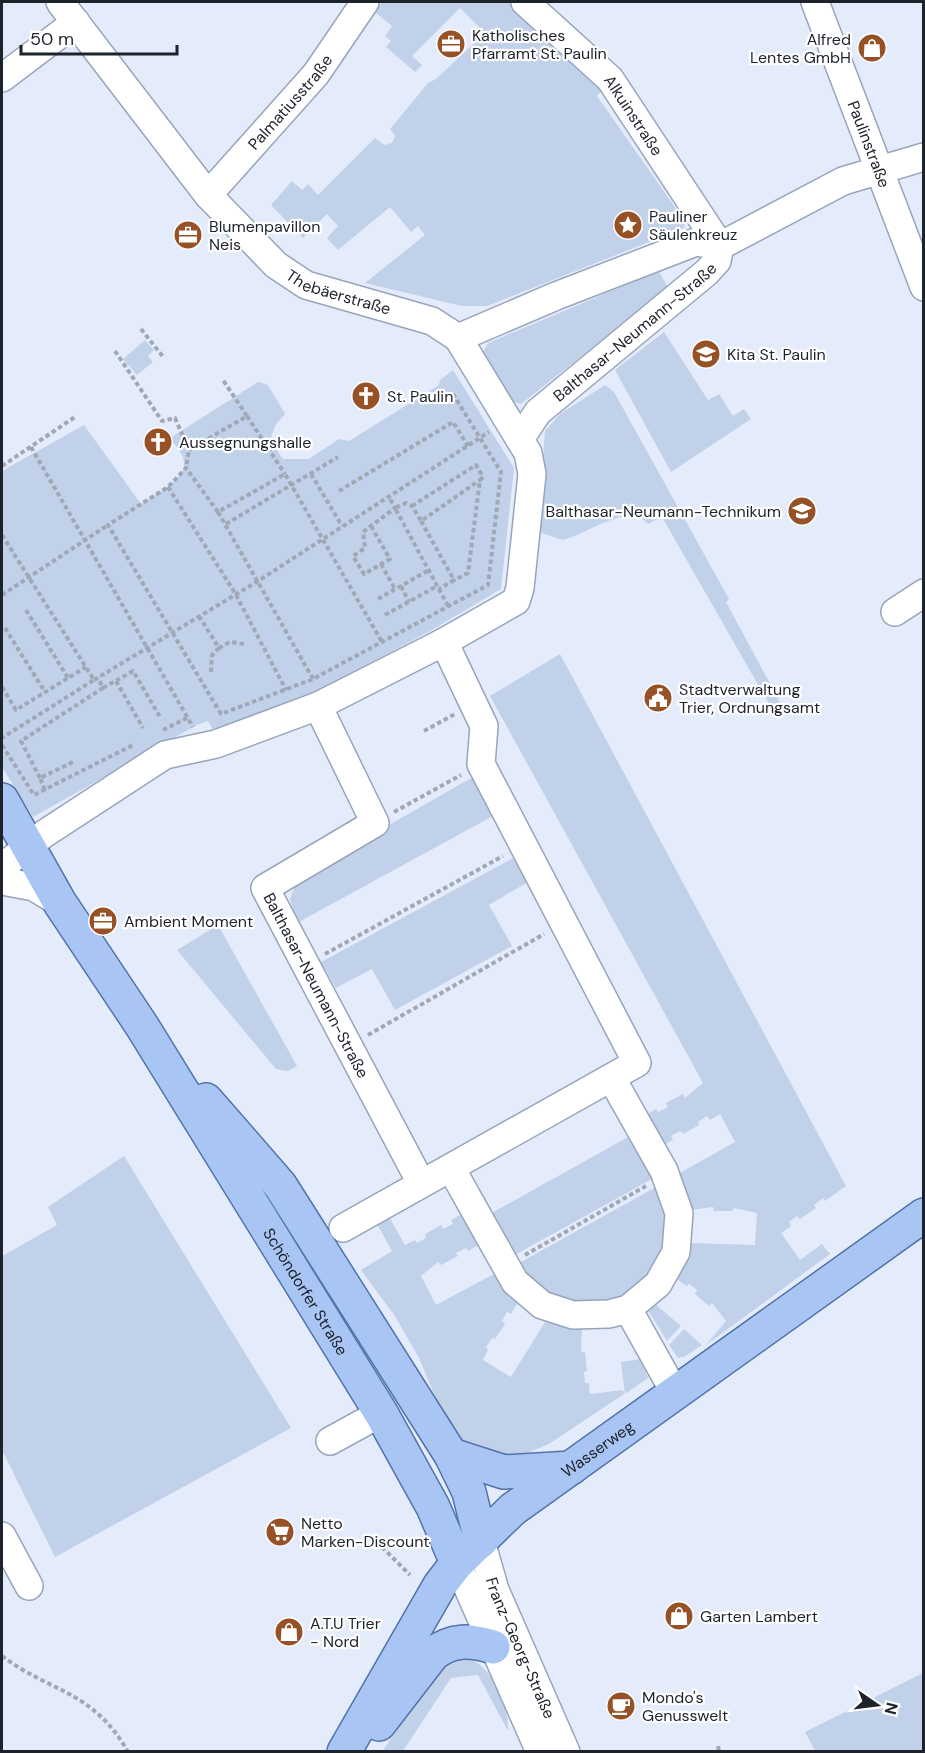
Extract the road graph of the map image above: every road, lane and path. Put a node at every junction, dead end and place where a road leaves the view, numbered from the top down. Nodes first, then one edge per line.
1 (365, 2) edge
2 (525, 2) edge
3 (815, 2) edge
4 (68, 12) edge
5 (2, 78) edge
6 (924, 157) edge
7 (880, 170) junction
8 (208, 195) junction
9 (720, 246) junction
10 (924, 287) edge
11 (141, 329) dead end
12 (458, 338) junction
13 (115, 351) dead end
14 (164, 358) dead end
15 (223, 380) dead end
16 (453, 394) dead end
17 (247, 416) junction
18 (75, 417) dead end
19 (506, 417) junction
20 (480, 439) junction
21 (520, 439) junction
22 (468, 446) junction
23 (31, 447) junction
24 (189, 450) junction
25 (338, 457) dead end
26 (2, 466) edge
27 (186, 468) junction
28 (285, 474) junction
29 (311, 474) junction
30 (480, 480) junction
31 (292, 486) junction
32 (168, 487) junction
33 (339, 491) dead end
34 (388, 495) junction
35 (412, 506) junction
36 (395, 508) junction
37 (218, 512) junction
38 (421, 520) junction
39 (226, 524) junction
40 (108, 525) junction
41 (342, 526) junction
42 (371, 526) junction
43 (2, 535) edge
44 (323, 538) junction
45 (84, 540) junction
46 (381, 564) junction
47 (429, 570) junction
48 (30, 576) junction
49 (454, 580) junction
50 (258, 581) junction
51 (401, 586) junction
52 (438, 587) junction
53 (395, 589) junction
54 (235, 593) junction
55 (924, 593) edge
56 (2, 595) edge
57 (378, 599) dead end
58 (409, 602) junction
59 (448, 606) junction
60 (26, 610) dead end
61 (895, 612) dead end
62 (385, 615) dead end
63 (199, 616) junction
64 (5, 628) dead end
65 (171, 633) junction
66 (382, 642) junction
67 (444, 642) junction
68 (244, 645) dead end
69 (149, 648) junction
70 (219, 648) junction
71 (86, 667) junction
72 (211, 672) dead end
73 (68, 678) junction
74 (96, 679) junction
75 (313, 679) junction
76 (116, 681) junction
77 (2, 687) edge
78 (103, 688) junction
79 (286, 690) junction
80 (45, 692) junction
81 (474, 703) junction
82 (318, 706) junction
83 (160, 717) dead end
84 (189, 717) junction
85 (143, 728) dead end
86 (424, 731) dead end
87 (158, 733) dead end
88 (2, 738) edge
89 (137, 743) dead end
90 (2, 746) edge
91 (199, 746) junction
92 (75, 761) dead end
93 (481, 764) junction
94 (40, 778) junction
95 (45, 790) junction
96 (2, 800) edge
97 (375, 823) junction
98 (522, 846) junction
99 (14, 858) edge
100 (2, 881) edge
101 (60, 903) junction
102 (564, 924) junction
103 (305, 965) junction
104 (142, 1026) junction
105 (349, 1046) junction
106 (612, 1079) junction
107 (451, 1168) junction
108 (665, 1176) junction
109 (422, 1183) junction
110 (280, 1185) junction
111 (250, 1200) junction
112 (924, 1215) edge
113 (343, 1228) dead end
114 (505, 1266) junction
115 (628, 1309) junction
116 (675, 1393) junction
117 (381, 1413) junction
118 (330, 1441) dead end
119 (451, 1455) junction
120 (573, 1468) junction
121 (2, 1536) edge
122 (481, 1541) junction
123 (382, 1546) dead end
124 (457, 1563) junction
125 (410, 1575) dead end
126 (29, 1586) dead end
127 (493, 1647) junction
128 (2, 1656) edge
129 (128, 1752) edge
130 (344, 1752) edge
131 (358, 1752) edge
132 (540, 1752) edge
133 (566, 1752) edge

1 - 8 street, Palmatiusstraße
2 - 9 street, Alkuinstraße
3 - 7 street, Paulinstraße
4 - 5 street
4 - 8 street, Thebäerstraße
6 - 7 street, Balthasar-Neumann-Straße
7 - 9 street, Balthasar-Neumann-Straße
7 - 10 street, Paulinstraße
8 - 12 street, Thebäerstraße
9 - 12 street
9 - 21 street, Balthasar-Neumann-Straße
11 - 14 path
12 - 19 street
13 - 24 path
15 - 17 path
16 - 20 path
17 - 24 path
17 - 28 path
18 - 23 path
19 - 20 path
19 - 21 street
20 - 22 path
20 - 59 path
21 - 67 street
22 - 33 path
22 - 34 path
23 - 26 path
23 - 45 path
24 - 27 path
25 - 29 path
27 - 32 path
27 - 37 path
28 - 31 path
28 - 37 path
29 - 31 path
29 - 41 path
30 - 35 path
30 - 38 path
30 - 49 path
31 - 39 path
31 - 44 path
32 - 40 path
32 - 54 path
34 - 36 path
34 - 41 path
35 - 36 path
35 - 38 path
36 - 42 path
36 - 47 path
37 - 39 path
38 - 49 path
39 - 50 path
40 - 45 path
40 - 65 path
41 - 44 path
42 - 46 path
42 - 46 path
43 - 48 path
44 - 50 path
44 - 66 path
45 - 48 path
45 - 69 path
46 - 53 path
47 - 51 path
47 - 52 path
48 - 56 path
48 - 71 path
49 - 52 path
50 - 54 path
50 - 75 path
51 - 53 path
51 - 58 path
52 - 58 path
52 - 59 path
53 - 57 path
54 - 63 path
54 - 79 path
55 - 61 street
58 - 62 path
59 - 66 path
60 - 73 path
63 - 65 path
63 - 70 path
64 - 80 path
65 - 69 path
65 - 79 path
66 - 75 path
67 - 81 street
67 - 82 street
68 - 70 path
69 - 74 path
69 - 84 path
70 - 72 path
71 - 73 path
71 - 74 path
73 - 80 path
74 - 78 path
74 - 88 path
75 - 79 path
76 - 78 path
76 - 83 path
76 - 85 path
77 - 80 path
78 - 94 path
81 - 86 path
81 - 93 street
82 - 91 street
82 - 97 street
84 - 87 path
84 - 91 path
89 - 95 path
90 - 95 path
91 - 99 street
92 - 94 path
93 - 97 path
93 - 98 street
94 - 95 path
96 - 99 main road, Schöndorfer Straße
97 - 103 street, Balthasar-Neumann-Straße
98 - 102 street
98 - 103 path
99 - 101 main road, Schöndorfer Straße
100 - 101 street
101 - 104 main road, Schöndorfer Straße
102 - 105 path
102 - 106 street
103 - 105 street, Balthasar-Neumann-Straße
104 - 110 main road, Schöndorfer Straße
104 - 111 main road, Schöndorfer Straße
105 - 109 street, Balthasar-Neumann-Straße
106 - 107 street
106 - 108 street
107 - 109 street
107 - 114 street
108 - 114 path
108 - 115 street
109 - 113 street
110 - 111 main road
110 - 119 main road, Schöndorfer Straße
111 - 117 main road, Schöndorfer Straße
112 - 116 main road, Wasserweg
114 - 115 street
115 - 116 street
116 - 120 main road, Wasserweg
117 - 118 street
117 - 124 main road, Schöndorfer Straße
119 - 120 main road
119 - 122 main road, Schöndorfer Straße
120 - 122 main road, Wasserweg
121 - 126 street
122 - 124 main road, Wasserweg
122 - 133 street, Franz-Georg-Straße
123 - 125 path
124 - 127 street, Franz-Georg-Straße
124 - 130 main road, Wasserweg
127 - 131 main road
127 - 132 street, Franz-Georg-Straße
128 - 129 path

